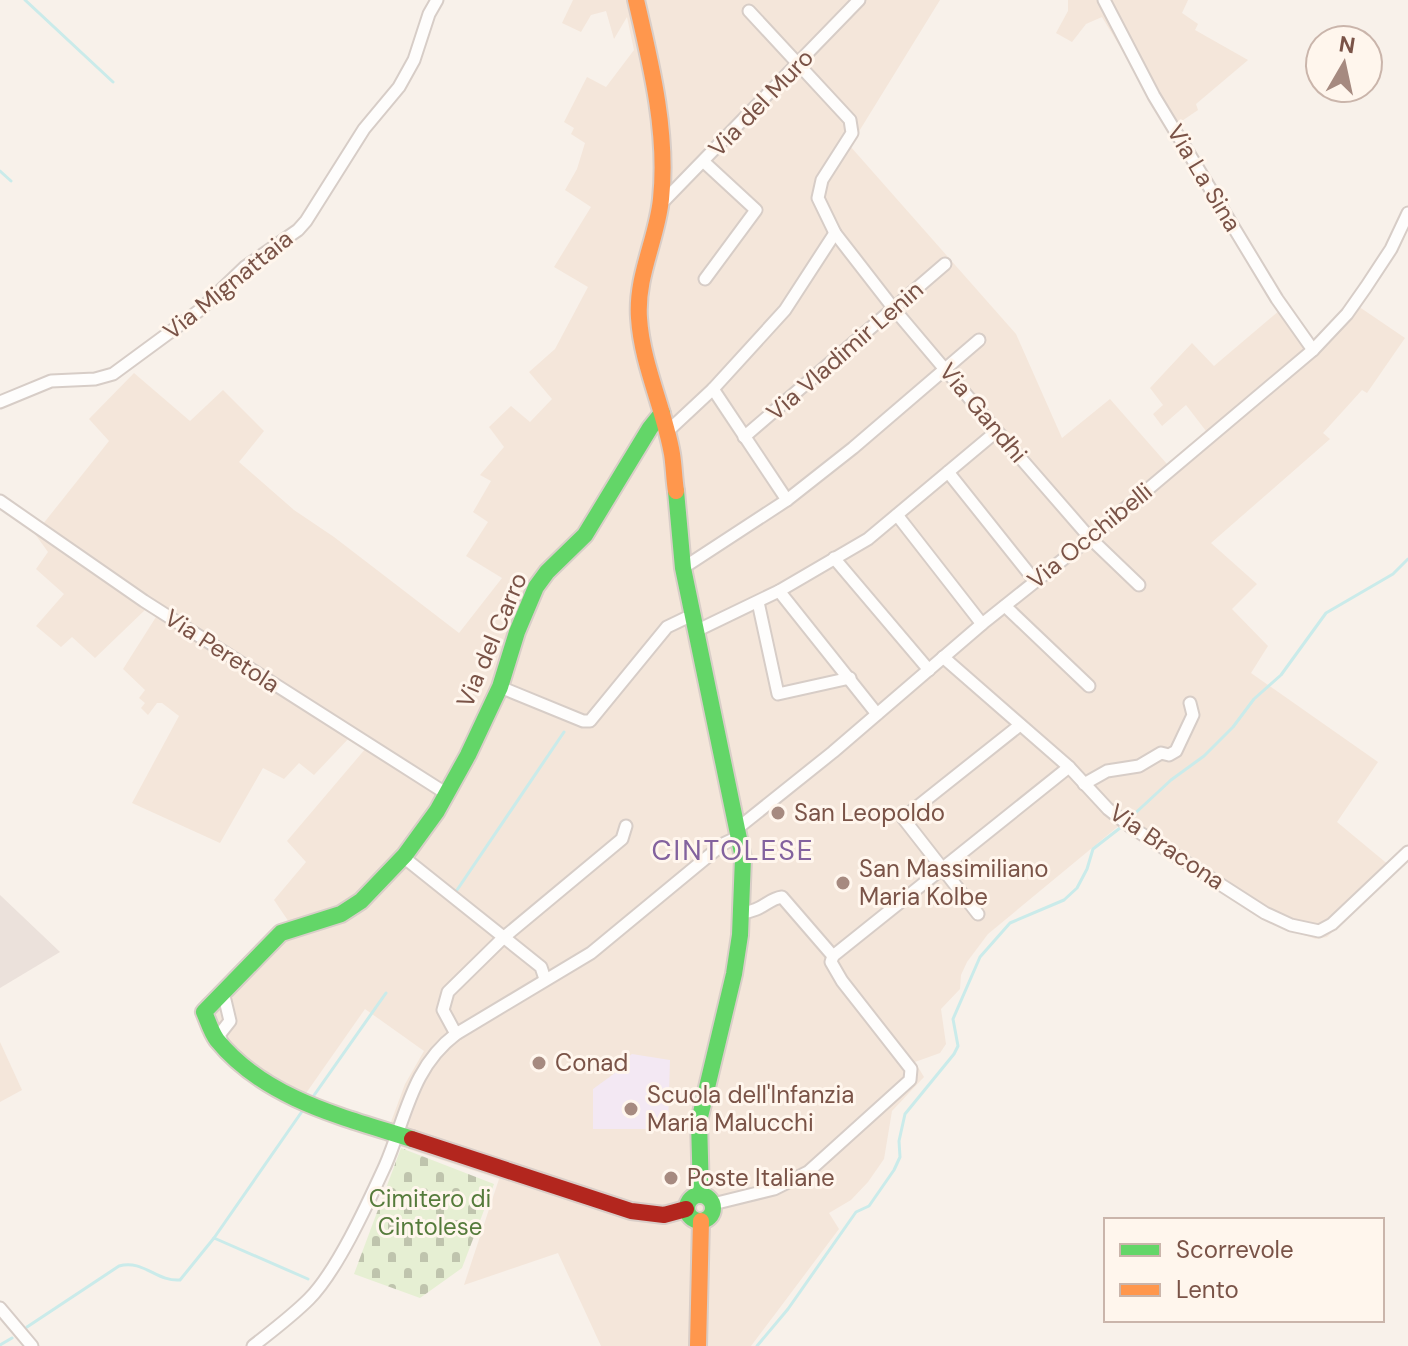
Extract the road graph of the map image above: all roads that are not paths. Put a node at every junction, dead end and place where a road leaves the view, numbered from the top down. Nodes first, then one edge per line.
1 (437, 0) edge
2 (636, 0) edge
3 (859, 0) edge
4 (1104, 0) edge
5 (749, 11) dead end
6 (798, 65) junction
7 (704, 162) junction
8 (661, 204) junction
9 (1408, 213) edge
10 (835, 233) junction
11 (945, 264) dead end
12 (705, 279) dead end
13 (894, 309) junction
14 (979, 340) dead end
15 (1313, 350) junction
16 (946, 368) junction
17 (713, 389) junction
18 (0, 402) edge
19 (662, 413) junction
20 (668, 431) junction
21 (997, 431) junction
22 (744, 437) junction
23 (948, 472) junction
24 (787, 500) junction
25 (0, 501) edge
26 (897, 515) junction
27 (1090, 538) junction
28 (834, 558) junction
29 (683, 568) junction
30 (1035, 581) junction
31 (1139, 585) dead end
32 (779, 591) junction
33 (758, 602) junction
34 (1005, 606) junction
35 (694, 623) junction
36 (982, 624) junction
37 (943, 657) junction
38 (929, 670) junction
39 (850, 678) junction
40 (1089, 686) dead end
41 (500, 687) junction
42 (1190, 703) dead end
43 (877, 714) junction
44 (1020, 725) junction
45 (1069, 767) junction
46 (1084, 784) junction
47 (447, 794) junction
48 (626, 826) dead end
49 (739, 832) junction
50 (1408, 852) edge
51 (405, 855) junction
52 (943, 869) junction
53 (741, 913) junction
54 (978, 914) dead end
55 (503, 938) junction
56 (833, 956) junction
57 (545, 979) junction
58 (456, 1034) junction
59 (396, 1134) junction
60 (707, 1199) junction
61 (686, 1209) junction
62 (701, 1221) junction
63 (0, 1308) edge
64 (32, 1346) edge
65 (253, 1346) edge
66 (698, 1346) edge

1 - 18 street, Via Mignattaia
2 - 8 street
3 - 6 street, Via del Muro
4 - 15 street, Via La Sina
5 - 6 street
6 - 7 street, Via del Muro
6 - 10 street, Via Gandhi
7 - 8 street, Via del Muro
7 - 12 street
8 - 19 street
9 - 15 street, Via Occhibelli
10 - 13 street, Via Gandhi
10 - 17 street
11 - 13 street, Via Vladimir Lenin
13 - 16 street, Via Gandhi
13 - 22 street, Via Vladimir Lenin
14 - 16 street
15 - 27 street, Via Occhibelli
16 - 21 street, Via Gandhi
16 - 24 street
17 - 20 street
17 - 22 street
19 - 20 street
19 - 41 street, Via del Carro
20 - 29 street
21 - 23 street
21 - 27 street, Via Gandhi
22 - 24 street
23 - 26 street
23 - 30 street
24 - 29 street
25 - 47 street, Via Peretola
26 - 28 street
26 - 36 street
27 - 30 street, Via Occhibelli
27 - 31 street, Via Gandhi
28 - 32 street
28 - 38 street
29 - 35 street
30 - 34 street, Via Occhibelli
32 - 33 street
32 - 39 street
33 - 35 street
33 - 39 street
34 - 36 street, Via Occhibelli
34 - 40 street
35 - 41 street
35 - 49 street
36 - 37 street, Via Occhibelli
37 - 38 street, Via Occhibelli
37 - 44 street, Via Bracona
38 - 43 street, Via Occhibelli
39 - 43 street
41 - 47 street, Via del Carro
42 - 46 street
43 - 49 street, Via Occhibelli
44 - 45 street, Via Bracona
44 - 52 street
45 - 46 street, Via Bracona
45 - 52 street
46 - 50 street, Via Bracona
47 - 51 street, Via del Carro
48 - 55 street
49 - 53 street
49 - 57 street, Via Occhibelli
51 - 55 street
51 - 59 street, Via del Carro
52 - 54 street
52 - 56 street
53 - 56 street
53 - 60 street
55 - 57 street
55 - 58 street
56 - 60 street
57 - 58 street, Via Occhibelli
58 - 59 street, Via Occhibelli
59 - 61 street
59 - 65 street, Via Occhibelli
60 - 61 street
60 - 62 street
61 - 62 street
62 - 66 street
63 - 64 street

